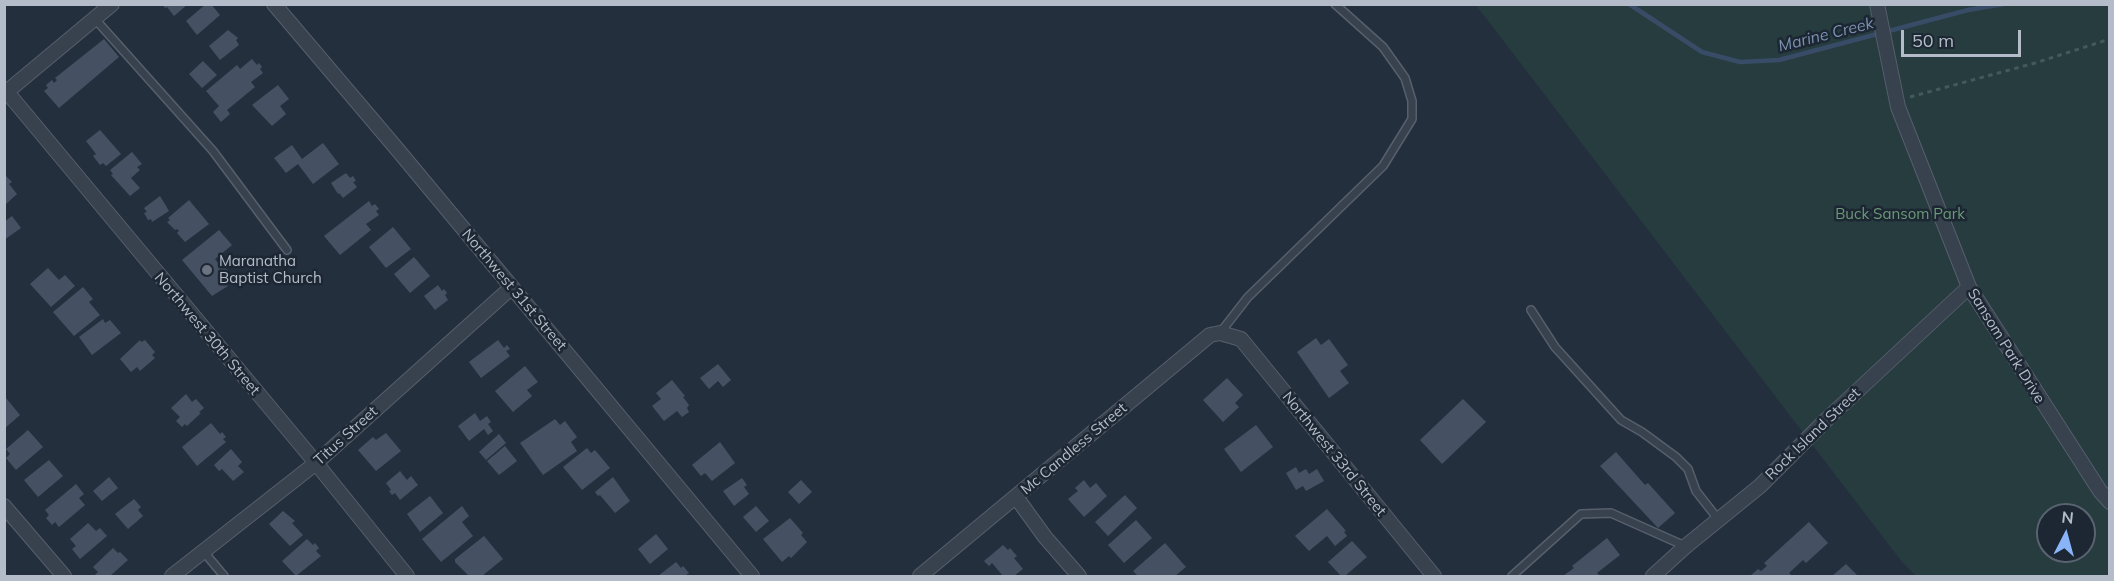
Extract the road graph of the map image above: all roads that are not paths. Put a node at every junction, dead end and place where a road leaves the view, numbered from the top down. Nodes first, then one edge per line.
1 (112, 4) edge
2 (274, 4) edge
3 (1335, 4) edge
4 (1878, 9) edge
5 (95, 19) junction
6 (6, 93) edge
7 (287, 250) dead end
8 (512, 287) junction
9 (1969, 287) junction
10 (1531, 310) dead end
11 (1227, 334) junction
12 (316, 463) junction
13 (1016, 497) junction
14 (2109, 502) edge
15 (4, 506) edge
16 (1719, 520) junction
17 (1686, 546) junction
18 (204, 552) junction
19 (64, 576) edge
20 (172, 576) edge
21 (224, 576) edge
22 (406, 576) edge
23 (752, 576) edge
24 (920, 576) edge
25 (1079, 576) edge
26 (1432, 576) edge
27 (1512, 576) edge
28 (1653, 576) edge

1 - 5 street
2 - 8 street, Northwest 31st Street
3 - 11 lane
4 - 9 street, Sansom Park Drive
5 - 6 street
5 - 7 lane
6 - 12 street, Northwest 30th Street
8 - 12 street, Titus Street
8 - 23 street, Northwest 31st Street
9 - 14 street, Sansom Park Drive
9 - 16 street, Rock Island Street
10 - 16 lane
11 - 13 street, Mc Candless Street
11 - 26 street, Northwest 33rd Street
12 - 18 street, Titus Street
12 - 22 street, Northwest 30th Street
13 - 24 street, Mc Candless Street
13 - 25 street
15 - 19 street
16 - 17 street, Rock Island Street
17 - 27 lane
17 - 28 street, Rock Island Street
18 - 20 street, Titus Street
18 - 21 lane

